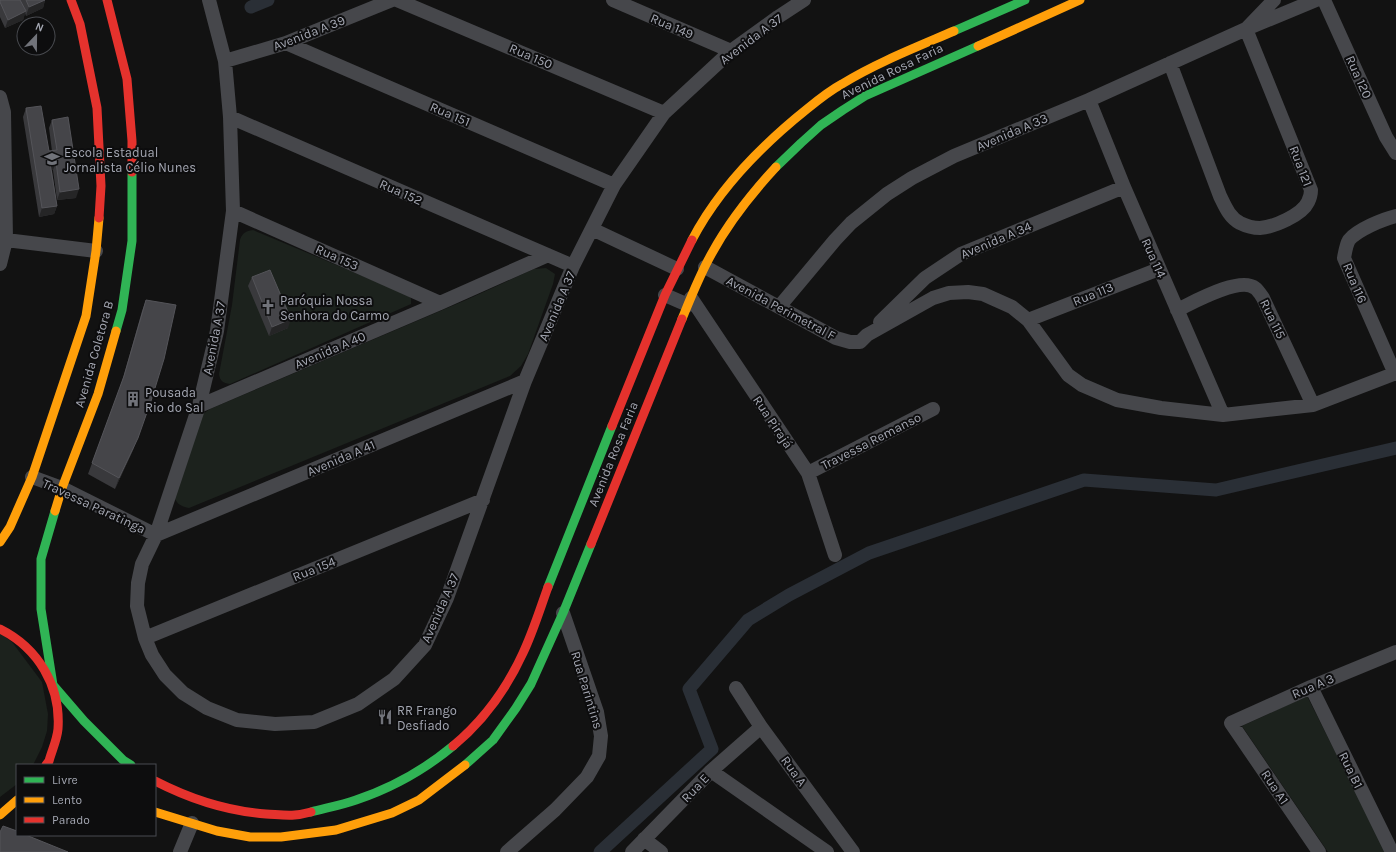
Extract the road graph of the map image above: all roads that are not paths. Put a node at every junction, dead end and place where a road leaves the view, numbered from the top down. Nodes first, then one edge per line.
1 (71, 0) edge
2 (107, 0) edge
3 (209, 0) edge
4 (392, 0) edge
5 (397, 0) edge
6 (613, 0) edge
7 (804, 0) edge
8 (1025, 0) edge
9 (1080, 0) edge
10 (1274, 0) edge
11 (1316, 0) edge
12 (1324, 0) edge
13 (1246, 29) junction
14 (286, 44) junction
15 (731, 51) junction
16 (225, 61) junction
17 (1170, 63) junction
18 (0, 97) edge
19 (1089, 100) junction
20 (2, 112) edge
21 (664, 113) junction
22 (230, 117) junction
23 (1396, 153) edge
24 (614, 185) junction
25 (1124, 187) junction
26 (233, 211) junction
27 (1396, 216) edge
28 (592, 229) junction
29 (6, 240) junction
30 (96, 251) junction
31 (548, 255) junction
32 (0, 264) edge
33 (573, 266) junction
34 (705, 267) junction
35 (677, 269) junction
36 (1159, 269) junction
37 (665, 295) junction
38 (689, 302) junction
39 (440, 304) junction
40 (779, 307) junction
41 (1177, 310) junction
42 (1028, 320) junction
43 (867, 335) junction
44 (1395, 374) edge
45 (525, 381) junction
46 (1313, 405) junction
47 (199, 406) junction
48 (933, 409) dead end
49 (1223, 415) junction
50 (808, 473) junction
51 (32, 477) junction
52 (62, 488) junction
53 (483, 500) junction
54 (585, 526) junction
55 (156, 535) junction
56 (0, 542) edge
57 (836, 555) dead end
58 (563, 613) junction
59 (0, 629) edge
60 (145, 638) junction
61 (1396, 652) edge
62 (53, 685) junction
63 (1311, 687) junction
64 (736, 688) dead end
65 (1231, 723) joint
66 (762, 727) junction
67 (47, 764) edge
68 (129, 764) edge
69 (711, 771) junction
70 (156, 780) edge
71 (16, 801) edge
72 (16, 811) edge
73 (156, 812) edge
74 (0, 815) edge
75 (192, 823) junction
76 (644, 839) junction
77 (180, 852) edge
78 (507, 852) edge
79 (632, 852) edge
80 (661, 852) edge
81 (827, 852) edge
82 (853, 852) edge
83 (1319, 852) edge
84 (1392, 852) edge

1 - 30 street, Avenida Coletora B
2 - 52 street, Avenida Coletora B
3 - 16 street, Avenida A 37
4 - 14 street, Avenida A 39
5 - 21 street, Rua 150
6 - 15 street, Rua 149
7 - 15 street, Avenida A 37
8 - 35 street, Avenida Rosa Faria
9 - 34 street, Avenida Rosa Faria
10 - 13 street, Avenida A 33
11 - 13 street
12 - 23 street, Rua 120
13 - 17 street, Avenida A 33
13 - 17 street, Rua 121
14 - 16 street, Avenida A 39
14 - 24 street, Rua 151
15 - 21 street, Avenida A 37
16 - 22 street, Avenida A 37
17 - 19 street, Avenida A 33
18 - 20 street
19 - 25 street, Rua 114
19 - 40 street, Avenida A 33
20 - 29 street
21 - 24 street, Avenida A 37
22 - 26 street, Avenida A 37
22 - 31 street, Rua 152
24 - 28 street, Avenida A 37
25 - 36 street, Rua 114
25 - 43 street, Avenida A 34
26 - 39 street, Rua 153
26 - 47 street, Avenida A 37
27 - 44 street, Rua 116
28 - 33 street, Avenida A 37
28 - 35 street
29 - 30 street
29 - 32 street
30 - 51 street, Avenida Coletora B
31 - 33 street, Rua 152
31 - 39 street, Avenida A 40
33 - 45 street, Avenida A 37
34 - 38 street, Avenida Rosa Faria
34 - 40 street, Avenida Perimetral F
35 - 37 street, Avenida Rosa Faria
36 - 41 street, Rua 114
36 - 42 street, Rua 113
37 - 38 street
37 - 54 street, Avenida Rosa Faria
38 - 50 street, Rua Pirajá
38 - 54 street, Avenida Rosa Faria
39 - 47 street, Avenida A 40
40 - 43 street, Avenida Perimetral F
41 - 46 street, Rua 115
41 - 49 street, Rua 114
42 - 43 street, Avenida Perimetral F
42 - 49 street, Avenida Perimetral F
44 - 46 street, Avenida Perimetral F
45 - 53 street, Avenida A 37
45 - 55 street, Avenida A 41
46 - 49 street, Avenida Perimetral F
47 - 55 street, Avenida A 37
48 - 50 street, Travessa Remanso
50 - 57 street, Rua Pirajá
51 - 52 street, Travessa Paratinga
51 - 56 street, Avenida Coletora B
52 - 55 street, Travessa Paratinga
52 - 62 street, Avenida Coletora B
53 - 60 street, Rua 154
53 - 60 street, Avenida A 37
54 - 58 street, Avenida Rosa Faria
54 - 70 street, Avenida Rosa Faria
55 - 60 street, Avenida A 37
58 - 75 street, Avenida Rosa Faria
58 - 78 street, Rua Parintins
59 - 62 street
61 - 63 street, Rua A 3
62 - 67 street
62 - 68 street
63 - 65 street, Rua A 3
63 - 84 street, Rua B1
64 - 66 street, Rua A
65 - 83 street, Rua A1
66 - 69 street, Rua E
66 - 82 street, Rua A
69 - 76 street, Rua E
69 - 81 street
71 - 74 street
72 - 74 street
73 - 75 street, Avenida Rosa Faria
75 - 77 street
76 - 79 street, Rua E
76 - 80 street

